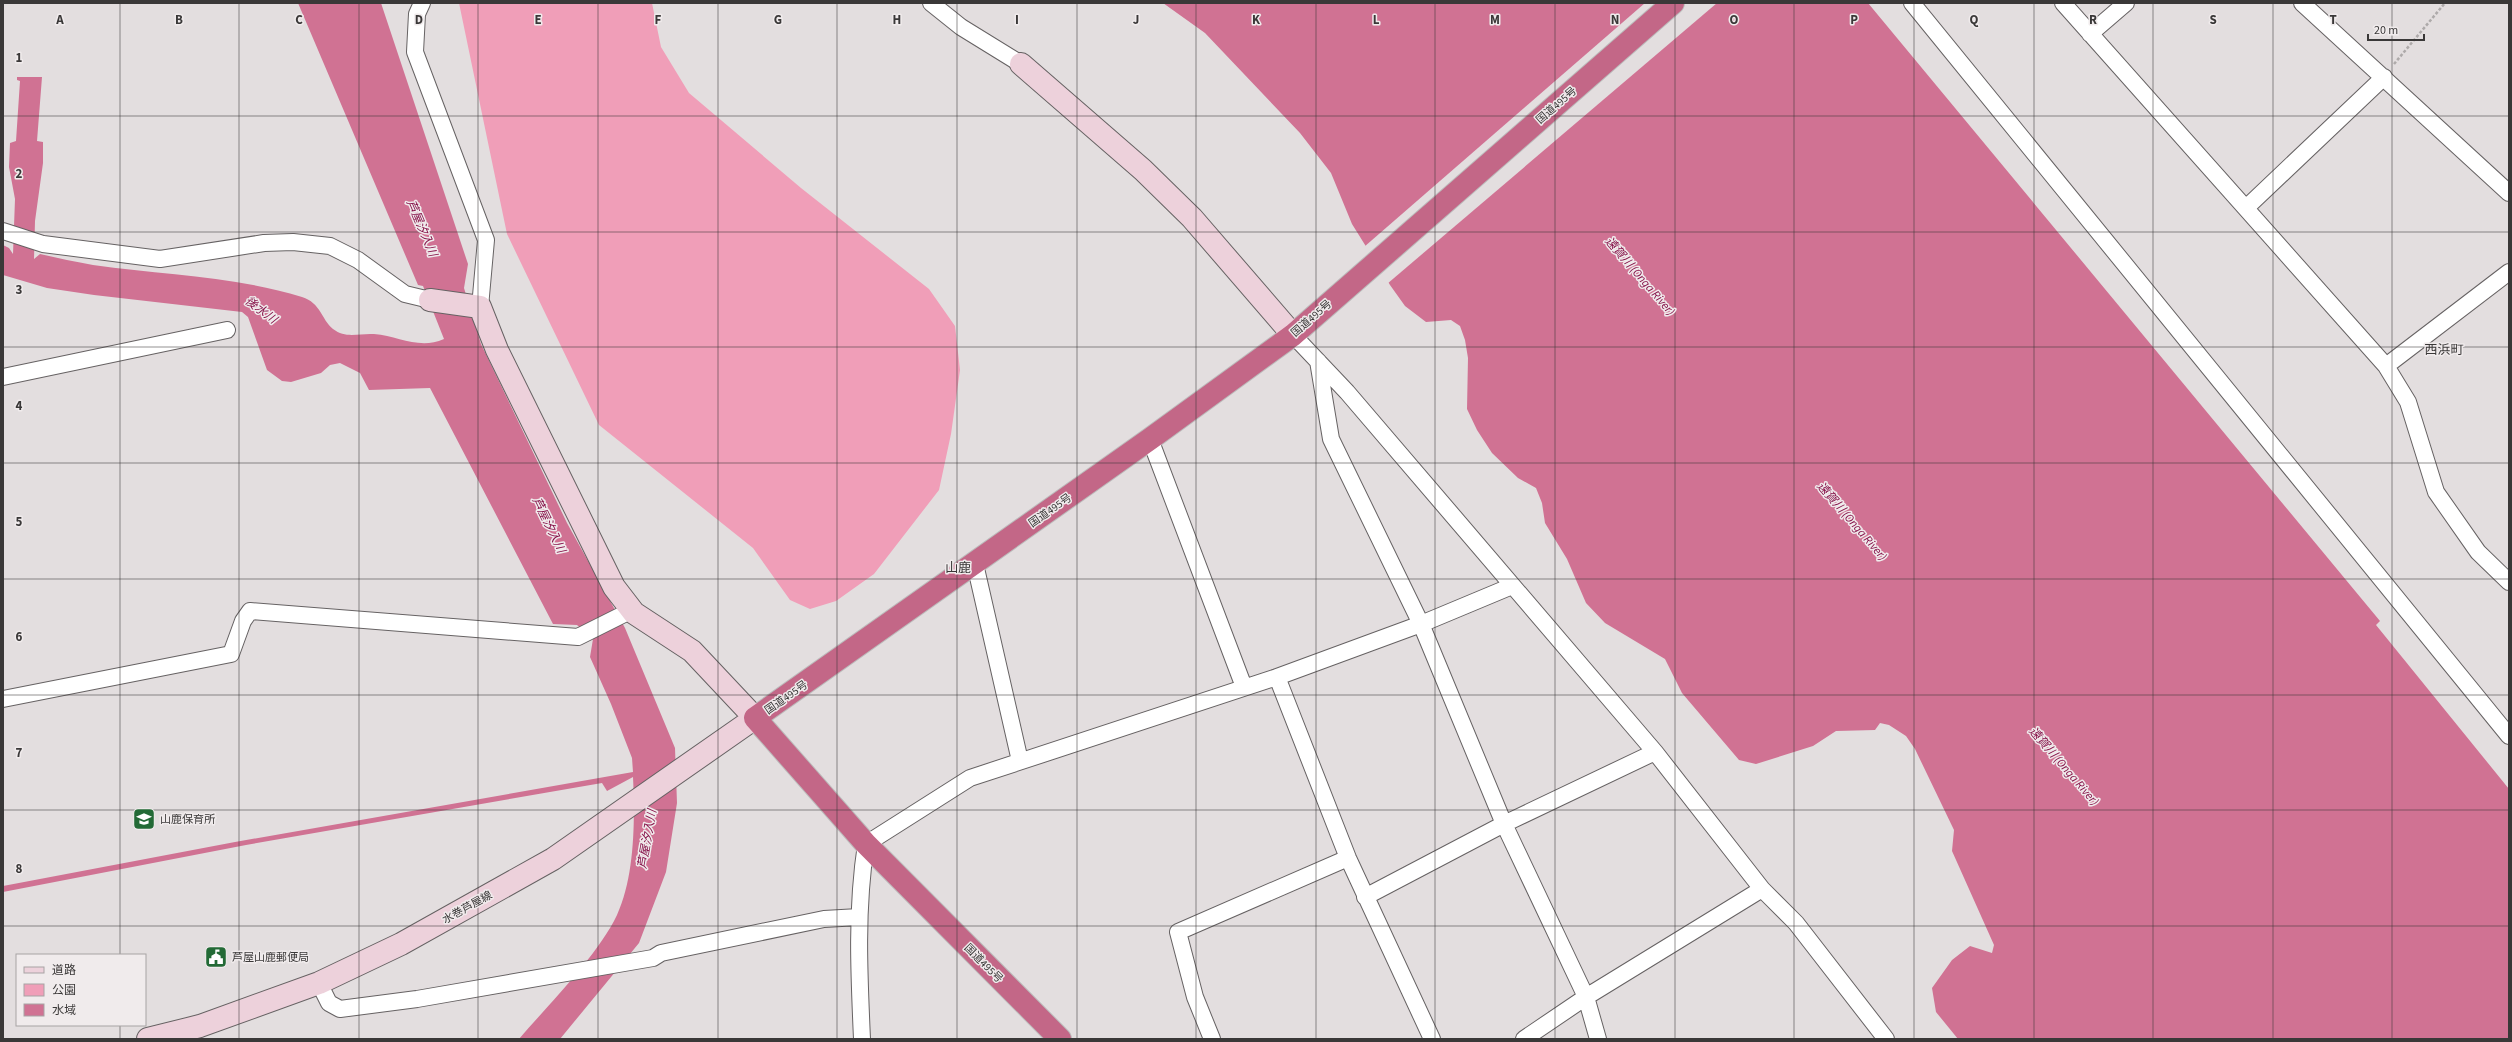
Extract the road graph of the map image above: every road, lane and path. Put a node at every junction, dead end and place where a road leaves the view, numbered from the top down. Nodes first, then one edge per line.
1 (422, 3) edge
2 (931, 3) edge
3 (1673, 3) edge
4 (1912, 3) edge
5 (2063, 3) edge
6 (2126, 3) edge
7 (2302, 3) edge
8 (2445, 3) edge
9 (2090, 34) junction
10 (1021, 64) joint
11 (2384, 77) junction
12 (2509, 193) edge
13 (2247, 207) junction
14 (3, 231) edge
15 (2509, 272) edge
16 (430, 300) joint
17 (477, 307) junction
18 (227, 330) dead end
19 (1293, 334) junction
20 (1318, 362) junction
21 (2386, 366) junction
22 (3, 377) edge
23 (1150, 439) junction
24 (974, 564) junction
25 (2509, 582) edge
26 (1512, 586) junction
27 (631, 612) junction
28 (1421, 624) junction
29 (1277, 677) junction
30 (1244, 687) junction
31 (3, 699) edge
32 (755, 718) junction
33 (2509, 736) edge
34 (1655, 752) junction
35 (1020, 761) junction
36 (1504, 824) junction
37 (866, 844) junction
38 (1348, 858) junction
39 (1762, 889) junction
40 (1365, 897) junction
41 (859, 918) junction
42 (319, 983) junction
43 (1586, 997) junction
44 (148, 1039) edge
45 (862, 1039) edge
46 (1060, 1039) edge
47 (1212, 1039) edge
48 (1432, 1039) edge
49 (1524, 1039) edge
50 (1598, 1039) edge
51 (1886, 1039) edge

1 - 17 street
2 - 10 street
3 - 19 highway, 国道495号
4 - 33 street
5 - 9 street
6 - 9 street
7 - 11 street
8 - 11 path
9 - 13 street
10 - 19 street
11 - 12 street
11 - 13 street
13 - 21 street
14 - 16 street
15 - 21 street
16 - 17 street
17 - 27 street
18 - 22 street
19 - 20 street
19 - 23 highway, 国道495号
20 - 26 street
20 - 28 street
21 - 25 street
23 - 24 highway, 国道495号
23 - 30 street
24 - 32 highway, 国道495号
24 - 35 street
26 - 28 street
26 - 34 street
27 - 31 street
27 - 32 street
28 - 29 street
28 - 36 street
29 - 30 street
29 - 38 street
30 - 35 street
32 - 37 highway, 国道495号
32 - 42 street, 水巻芦屋線
34 - 36 street
34 - 39 street
35 - 37 street
36 - 40 street
36 - 43 street
37 - 41 street
37 - 46 highway, 国道495号
38 - 40 street
38 - 47 street
39 - 43 street
39 - 51 street
40 - 48 street
41 - 42 street
41 - 45 street
42 - 44 street, 水巻芦屋線
43 - 49 street
43 - 50 street

